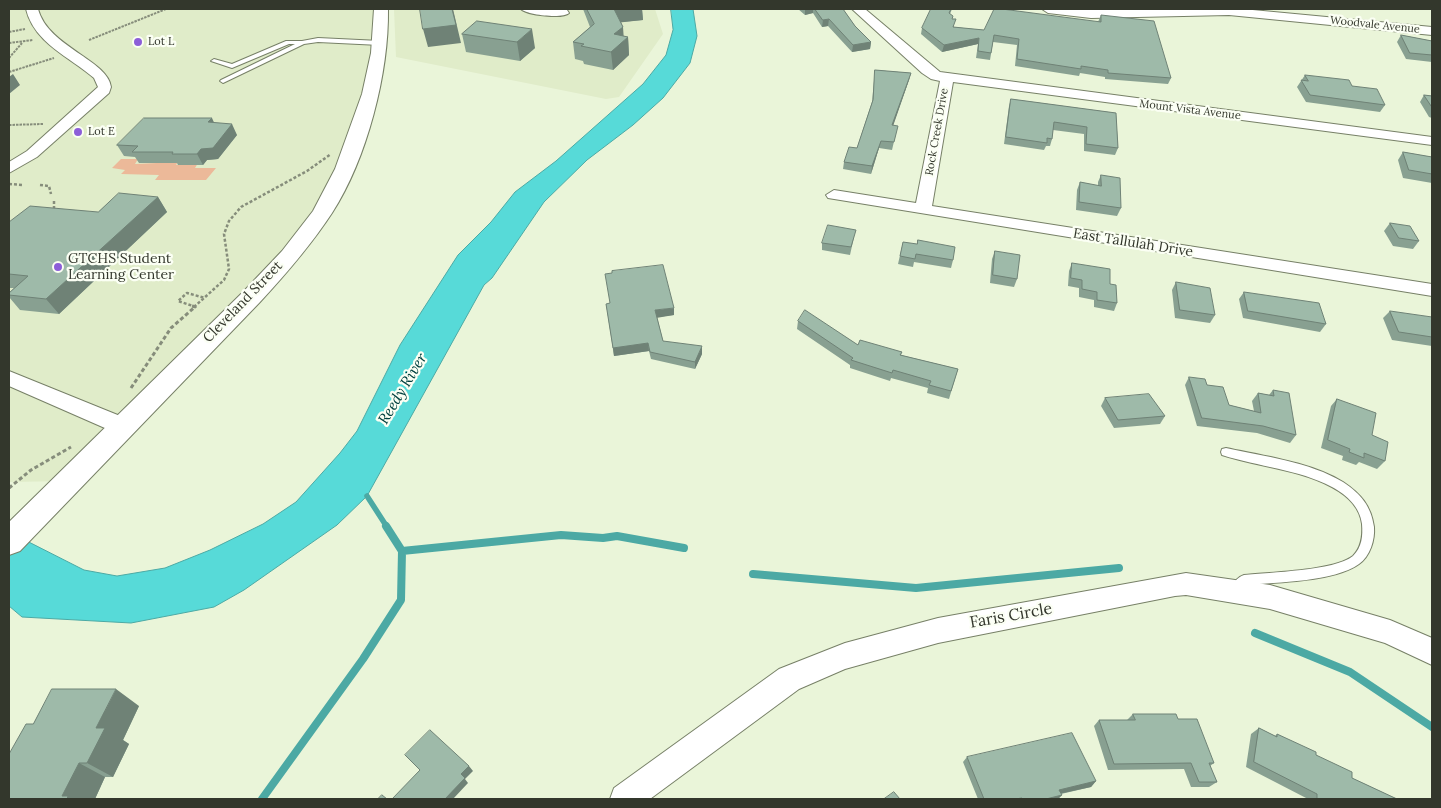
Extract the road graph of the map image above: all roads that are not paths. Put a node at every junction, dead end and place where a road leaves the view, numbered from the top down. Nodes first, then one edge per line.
1 (32, 9) edge
2 (380, 9) edge
3 (526, 9) edge
4 (858, 9) edge
5 (1048, 9) edge
6 (563, 13) dead end
7 (1432, 31) edge
8 (302, 43) junction
9 (380, 43) junction
10 (214, 61) dead end
11 (947, 78) junction
12 (223, 82) dead end
13 (1432, 141) edge
14 (9, 168) edge
15 (834, 195) dead end
16 (923, 210) junction
17 (1432, 290) edge
18 (9, 378) edge
19 (122, 426) junction
20 (1226, 452) dead end
21 (9, 542) edge
22 (1235, 591) junction
23 (1432, 652) edge
24 (625, 799) edge

1 - 14 street
2 - 9 street, Cleveland Street
3 - 6 street
4 - 11 street, Rock Creek Drive
5 - 7 street, Woodvale Avenue
8 - 9 lane
8 - 10 lane
8 - 12 lane
9 - 19 street, Cleveland Street
11 - 13 street, Mount Vista Avenue
11 - 16 street, Rock Creek Drive
15 - 16 street, East Tallulah Drive
16 - 17 street, East Tallulah Drive
18 - 19 street
19 - 21 street, Cleveland Street
20 - 22 lane
22 - 23 street, Faris Circle
22 - 24 street, Faris Circle

